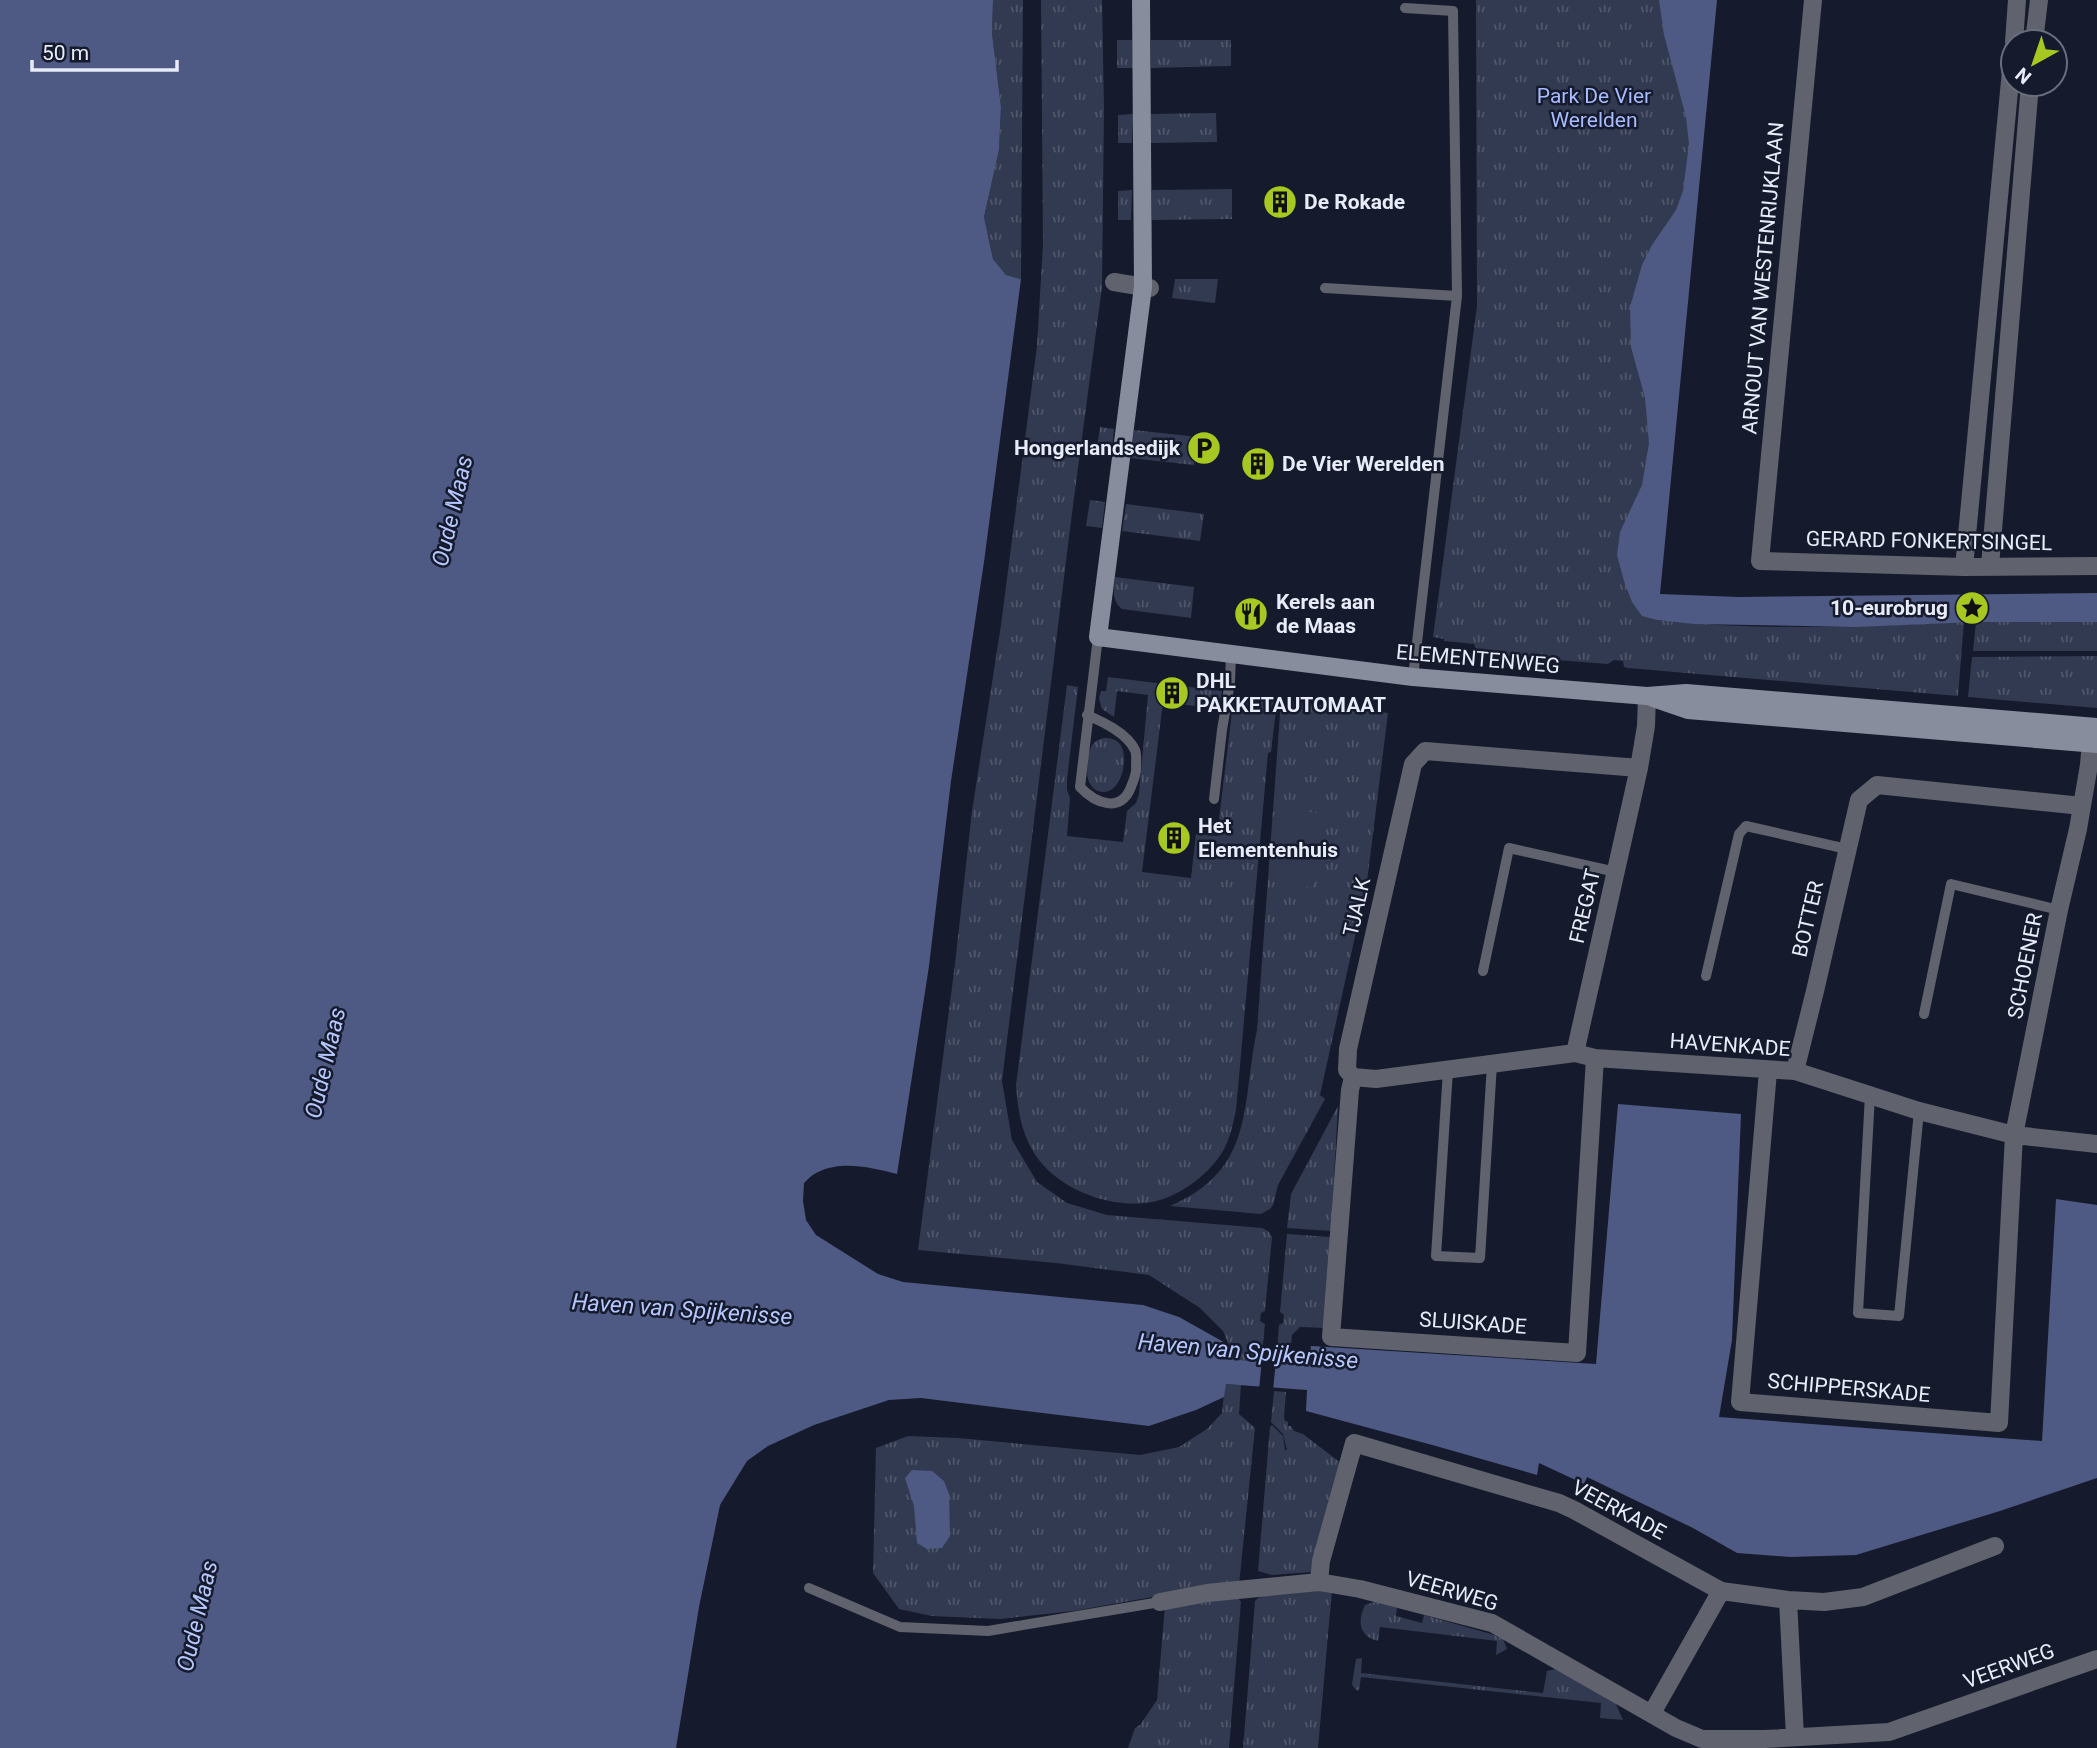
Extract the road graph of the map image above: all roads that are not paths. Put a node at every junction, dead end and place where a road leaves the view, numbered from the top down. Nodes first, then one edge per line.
1 (1140, 0) edge
2 (1813, 0) edge
3 (2009, 0) edge
4 (2017, 0) edge
5 (2039, 0) edge
6 (1405, 8) dead end
7 (2015, 28) edge
8 (2036, 28) edge
9 (2009, 98) edge
10 (2029, 98) edge
11 (1996, 239) junction
12 (2017, 239) junction
13 (1114, 282) dead end
14 (1146, 287) junction
15 (1325, 288) dead end
16 (1457, 296) junction
17 (1760, 561) joint
18 (1964, 566) junction
19 (1990, 566) junction
20 (2097, 566) edge
21 (1098, 638) junction
22 (1231, 654) junction
23 (1413, 677) junction
24 (1647, 696) junction
25 (1087, 715) junction
26 (2094, 735) edge
27 (1639, 768) junction
28 (1214, 799) dead end
29 (2082, 806) junction
30 (1847, 849) junction
31 (1616, 872) junction
32 (2059, 910) junction
33 (1483, 971) dead end
34 (1706, 976) dead end
35 (1924, 1014) dead end
36 (1575, 1053) junction
37 (1595, 1058) junction
38 (1492, 1064) junction
39 (1448, 1070) junction
40 (1768, 1070) junction
41 (1795, 1071) junction
42 (1353, 1077) junction
43 (1870, 1095) junction
44 (1919, 1111) junction
45 (2014, 1135) junction
46 (2097, 1144) edge
47 (1996, 1546) dead end
48 (1319, 1583) junction
49 (809, 1588) dead end
50 (1721, 1591) junction
51 (1788, 1600) junction
52 (1160, 1602) joint
53 (2097, 1658) edge
54 (1652, 1713) junction
55 (1795, 1737) junction
56 (1816, 1742) edge

1 - 14 street
2 - 17 street, ARNOUT VAN WESTENRIJKLAAN
3 - 4 street
4 - 7 street
5 - 8 street
6 - 16 lane
9 - 11 street
10 - 12 street
11 - 12 street
11 - 18 street
12 - 19 street
13 - 14 street
14 - 21 street
15 - 16 lane
16 - 23 lane
17 - 18 street, GERARD FONKERTSINGEL
18 - 19 street, GERARD FONKERTSINGEL
19 - 20 street, GERARD FONKERTSINGEL
21 - 22 street, ELEMENTENWEG
21 - 25 lane
22 - 23 street, ELEMENTENWEG
22 - 28 lane
23 - 24 street, ELEMENTENWEG
24 - 26 street, ELEMENTENWEG
24 - 27 street, FREGAT
25 - 25 lane
26 - 29 street, SCHOENER
27 - 31 street, FREGAT
27 - 42 street, TJALK
29 - 30 street, BOTTER
29 - 32 street, SCHOENER
30 - 34 lane
30 - 41 street, BOTTER
31 - 33 lane
31 - 36 street, FREGAT
32 - 35 lane
32 - 45 street, SCHOENER
36 - 37 street, HAVENKADE
36 - 38 street, HAVENKADE
37 - 40 street, HAVENKADE
37 - 42 street, SLUISKADE
38 - 39 street, HAVENKADE
38 - 39 lane
39 - 42 street, HAVENKADE
40 - 41 street, HAVENKADE
40 - 45 street, SCHIPPERSKADE
41 - 43 street, HAVENKADE
43 - 44 street, HAVENKADE
43 - 44 lane
44 - 45 street, HAVENKADE
45 - 46 street, HAVENKADE
47 - 51 street, VEERKADE
48 - 50 street, VEERKADE
48 - 52 street, VEERWEG
48 - 54 street, VEERWEG
49 - 52 lane, VEERWEG
50 - 51 street, VEERKADE
50 - 54 street
51 - 55 street
53 - 56 street, VEERWEG
54 - 55 street, VEERWEG
55 - 56 street, VEERWEG

